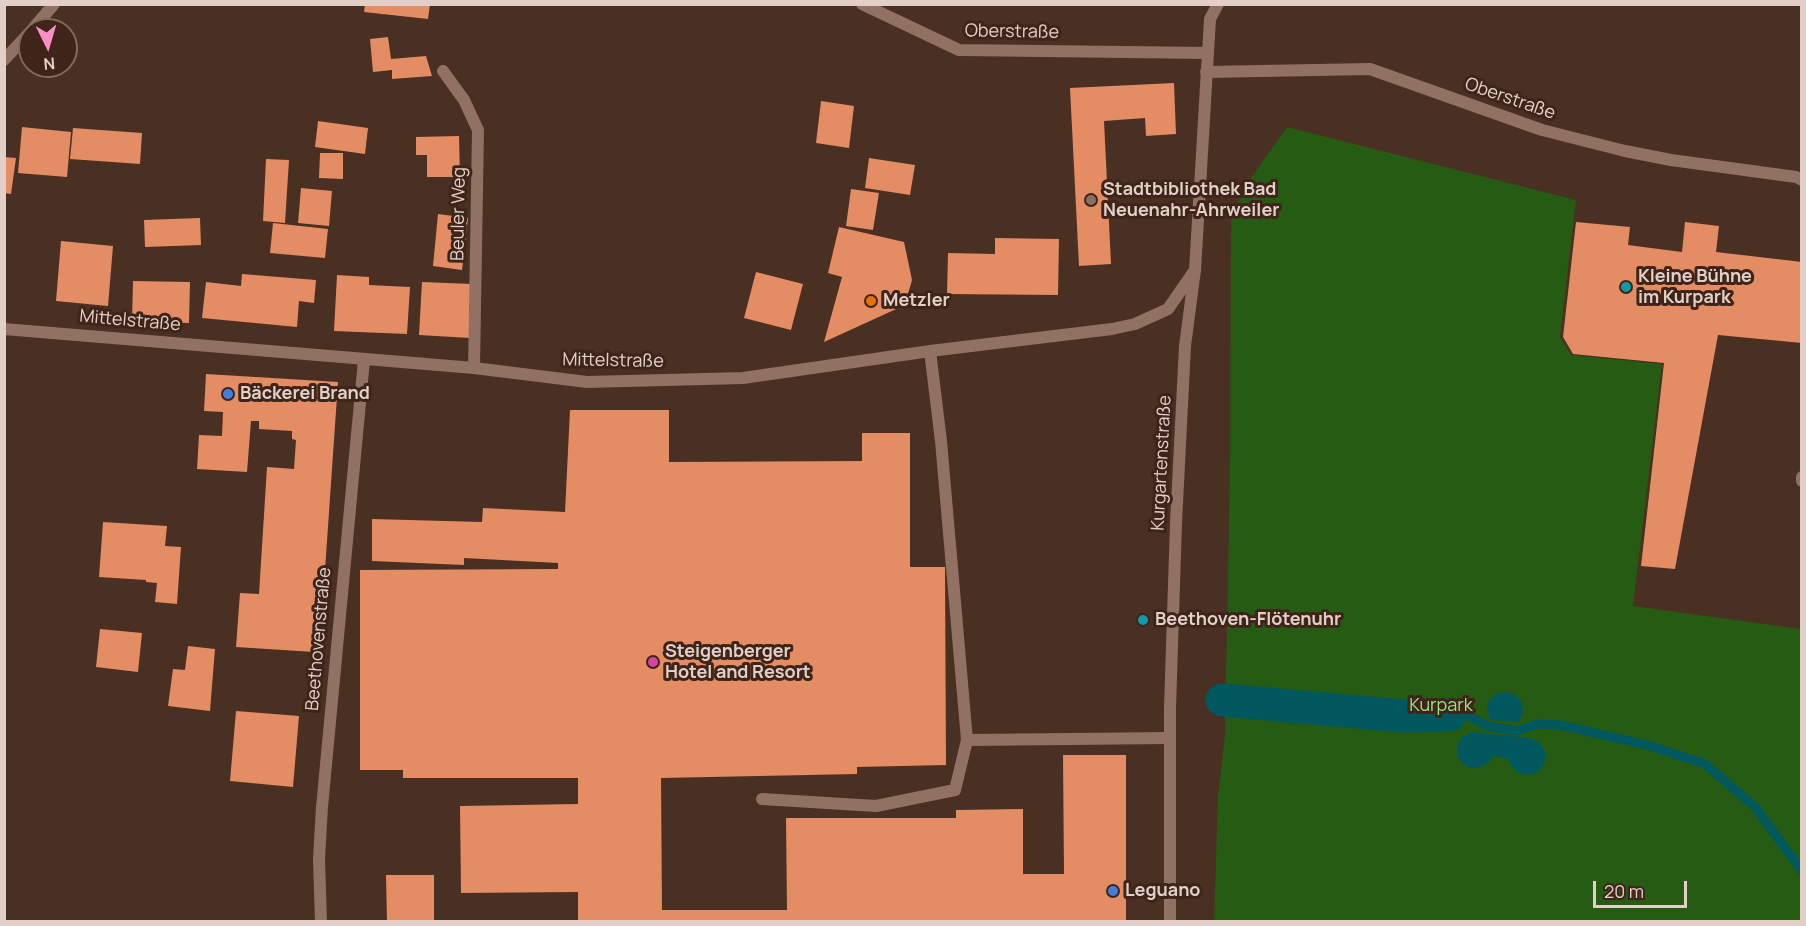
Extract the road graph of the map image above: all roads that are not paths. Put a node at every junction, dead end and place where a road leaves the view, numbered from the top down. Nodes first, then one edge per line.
1 (54, 4) edge
2 (862, 4) edge
3 (1215, 5) edge
4 (42, 18) edge
5 (18, 45) edge
6 (1208, 53) junction
7 (4, 60) edge
8 (443, 71) dead end
9 (1206, 72) junction
10 (1802, 180) edge
11 (1195, 270) junction
12 (4, 329) edge
13 (930, 351) junction
14 (364, 360) junction
15 (474, 368) junction
16 (1170, 738) junction
17 (967, 740) junction
18 (762, 799) dead end
19 (321, 921) edge
20 (1170, 921) edge

1 - 4 street
2 - 6 street, Oberstraße
3 - 6 street, Kurgartenstraße
5 - 7 street
6 - 9 street, Kurgartenstraße
8 - 15 street, Beuler Weg
9 - 10 street, Oberstraße
9 - 11 street, Kurgartenstraße
11 - 13 street, Mittelstraße
11 - 16 street, Kurgartenstraße
12 - 14 street, Mittelstraße
13 - 15 street, Mittelstraße
13 - 17 street
14 - 15 street, Mittelstraße
14 - 19 street, Beethovenstraße
16 - 17 street
16 - 20 street, Kurgartenstraße
17 - 18 street

